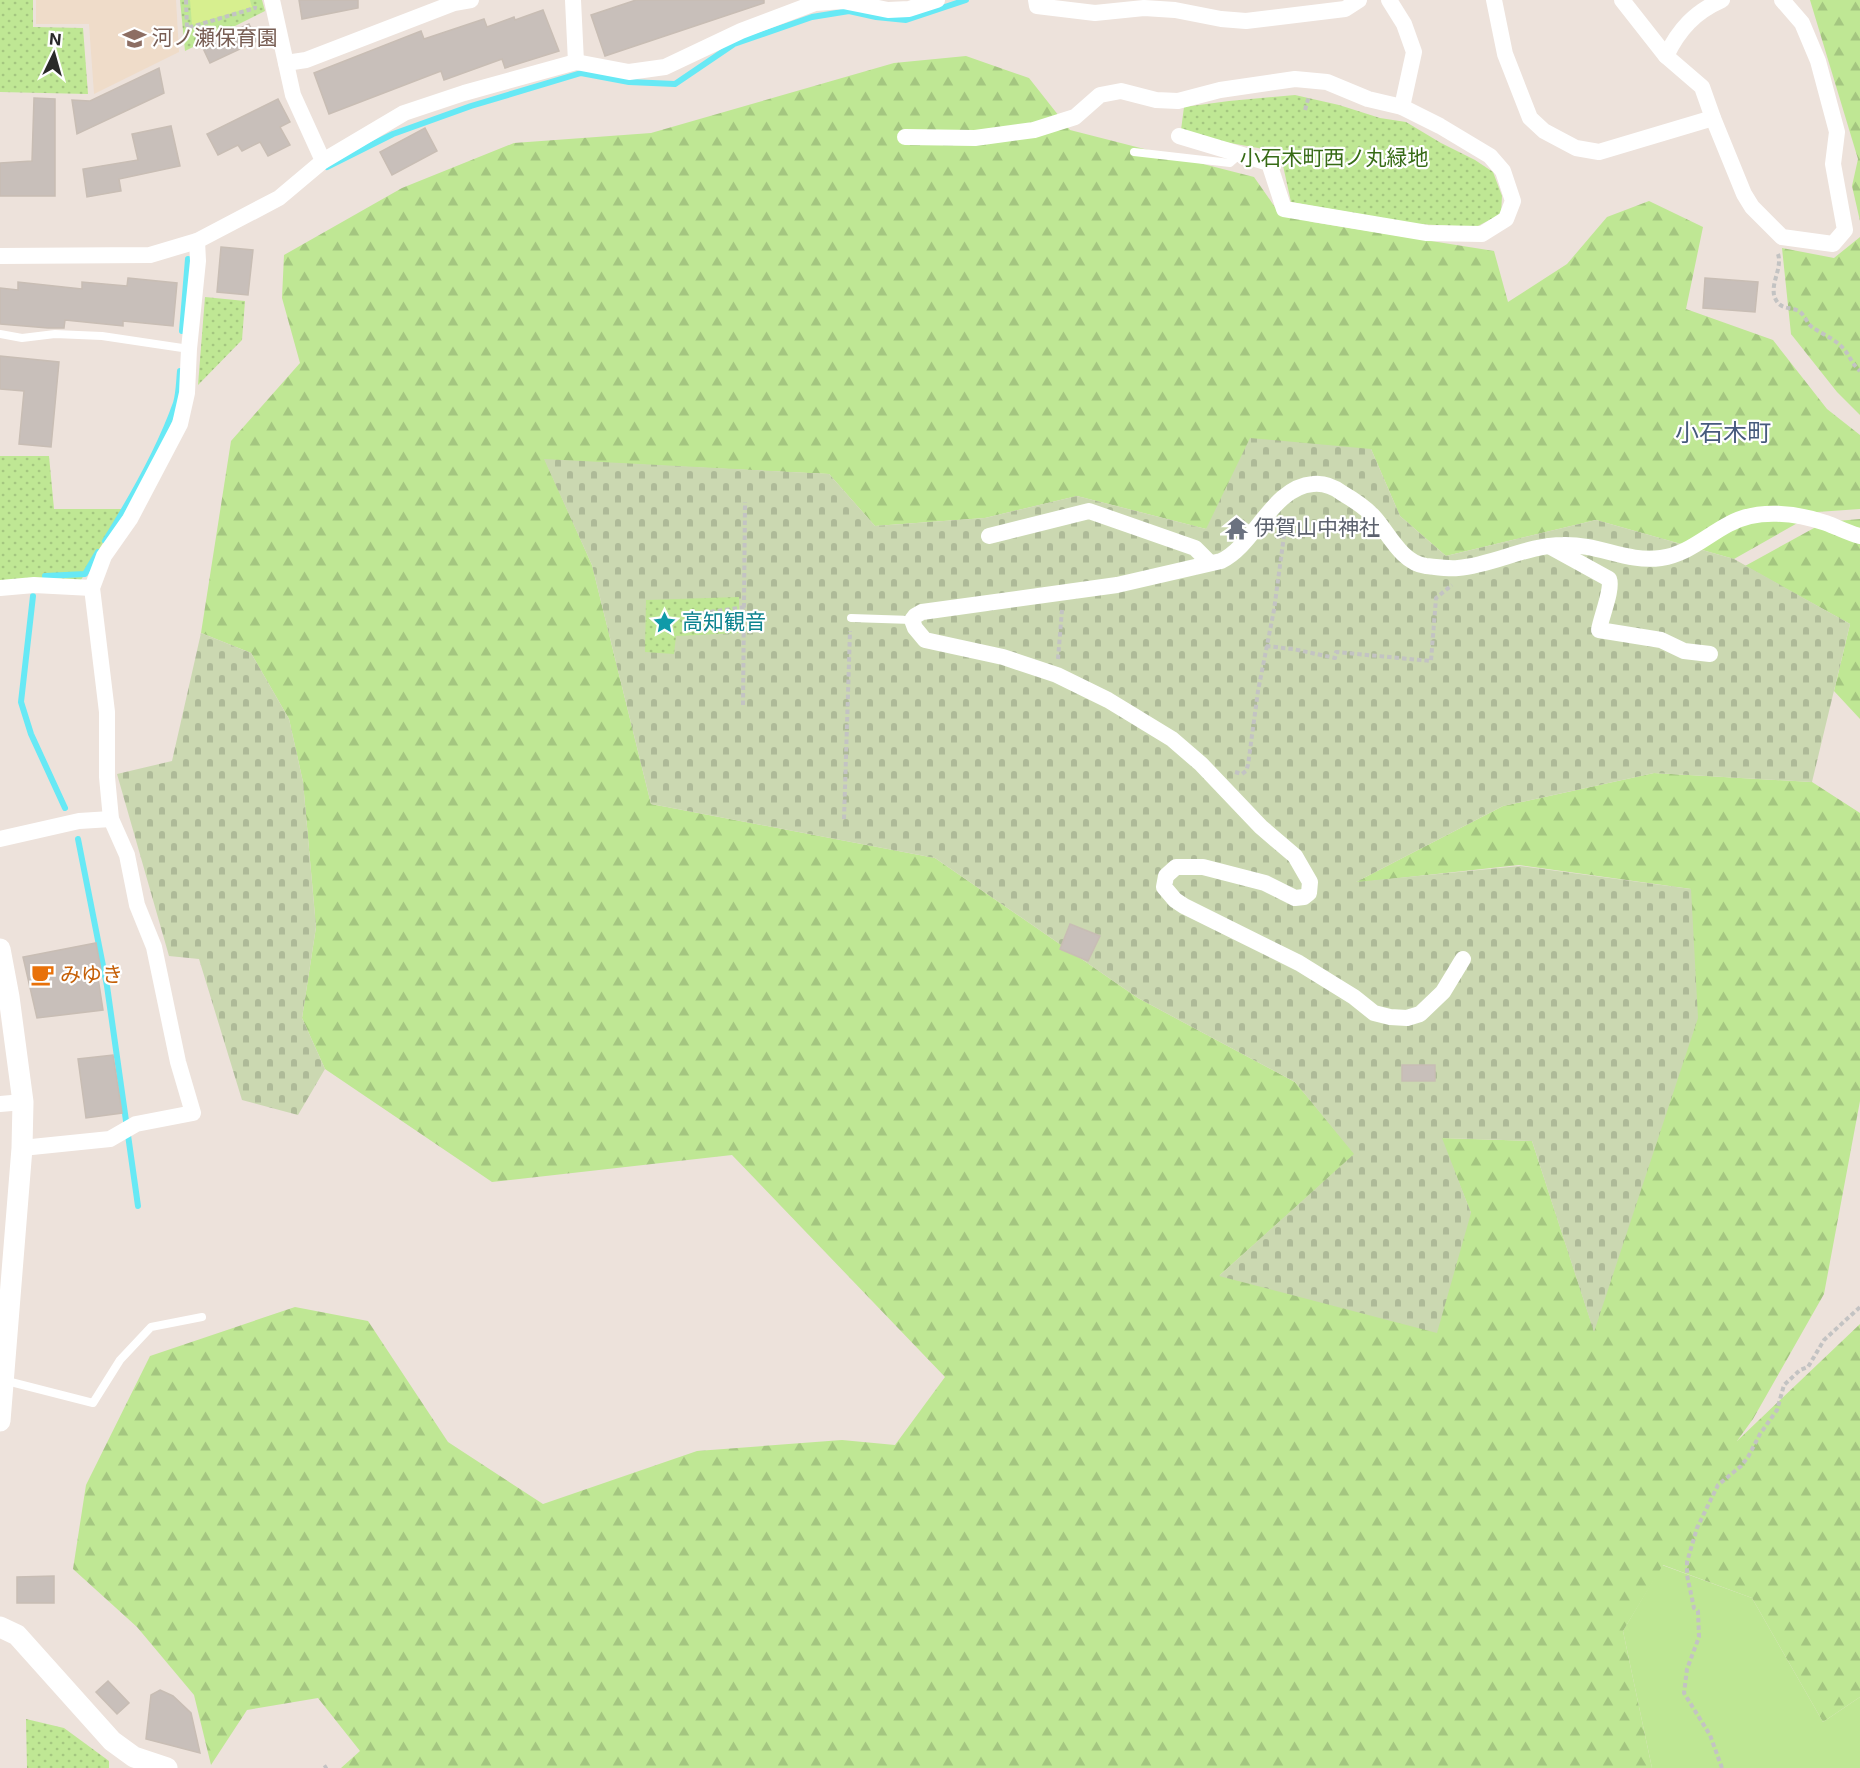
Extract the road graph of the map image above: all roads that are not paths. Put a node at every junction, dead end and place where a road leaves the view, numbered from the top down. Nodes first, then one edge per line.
1 (272, 0) edge
2 (471, 0) edge
3 (573, 0) edge
4 (1036, 0) edge
5 (1359, 0) edge
6 (1389, 0) edge
7 (1494, 0) edge
8 (1622, 0) edge
9 (1722, 0) edge
10 (1782, 0) edge
11 (926, 2) edge
12 (1666, 56) junction
13 (576, 62) junction
14 (286, 63) junction
15 (1402, 107) junction
16 (1713, 118) junction
17 (1179, 136) dead end
18 (905, 137) dead end
19 (1134, 152) dead end
20 (1240, 154) junction
21 (323, 161) junction
22 (197, 242) junction
23 (0, 256) edge
24 (0, 334) edge
25 (189, 349) junction
26 (988, 536) dead end
27 (1860, 536) edge
28 (1548, 546) junction
29 (1210, 563) junction
30 (0, 588) edge
31 (92, 588) junction
32 (851, 618) road end
33 (912, 620) junction
34 (1710, 654) dead end
35 (111, 819) junction
36 (0, 839) edge
37 (0, 949) edge
38 (1463, 959) dead end
39 (23, 1102) junction
40 (0, 1104) edge
41 (22, 1148) junction
42 (202, 1317) dead end
43 (3, 1380) junction
44 (0, 1421) edge
45 (0, 1627) edge
46 (132, 1763) edge
47 (167, 1768) edge

1 - 14 street
2 - 14 street
3 - 13 street
4 - 5 street
6 - 15 street
7 - 16 street
8 - 12 street
9 - 12 street
10 - 16 street
11 - 13 street
12 - 16 street
13 - 21 street
14 - 21 street
15 - 18 street
15 - 20 street
17 - 20 street
19 - 20 lane
21 - 22 street
22 - 23 street
22 - 25 street
24 - 25 lane
25 - 31 street
26 - 29 street
27 - 28 street
28 - 29 street
28 - 34 street
29 - 33 street
30 - 31 street
31 - 35 street
32 - 33 lane
33 - 38 street
35 - 36 street
35 - 41 street
37 - 39 street
39 - 40 street
39 - 41 street
41 - 43 street
42 - 43 lane
43 - 44 street
45 - 46 street
46 - 47 street

